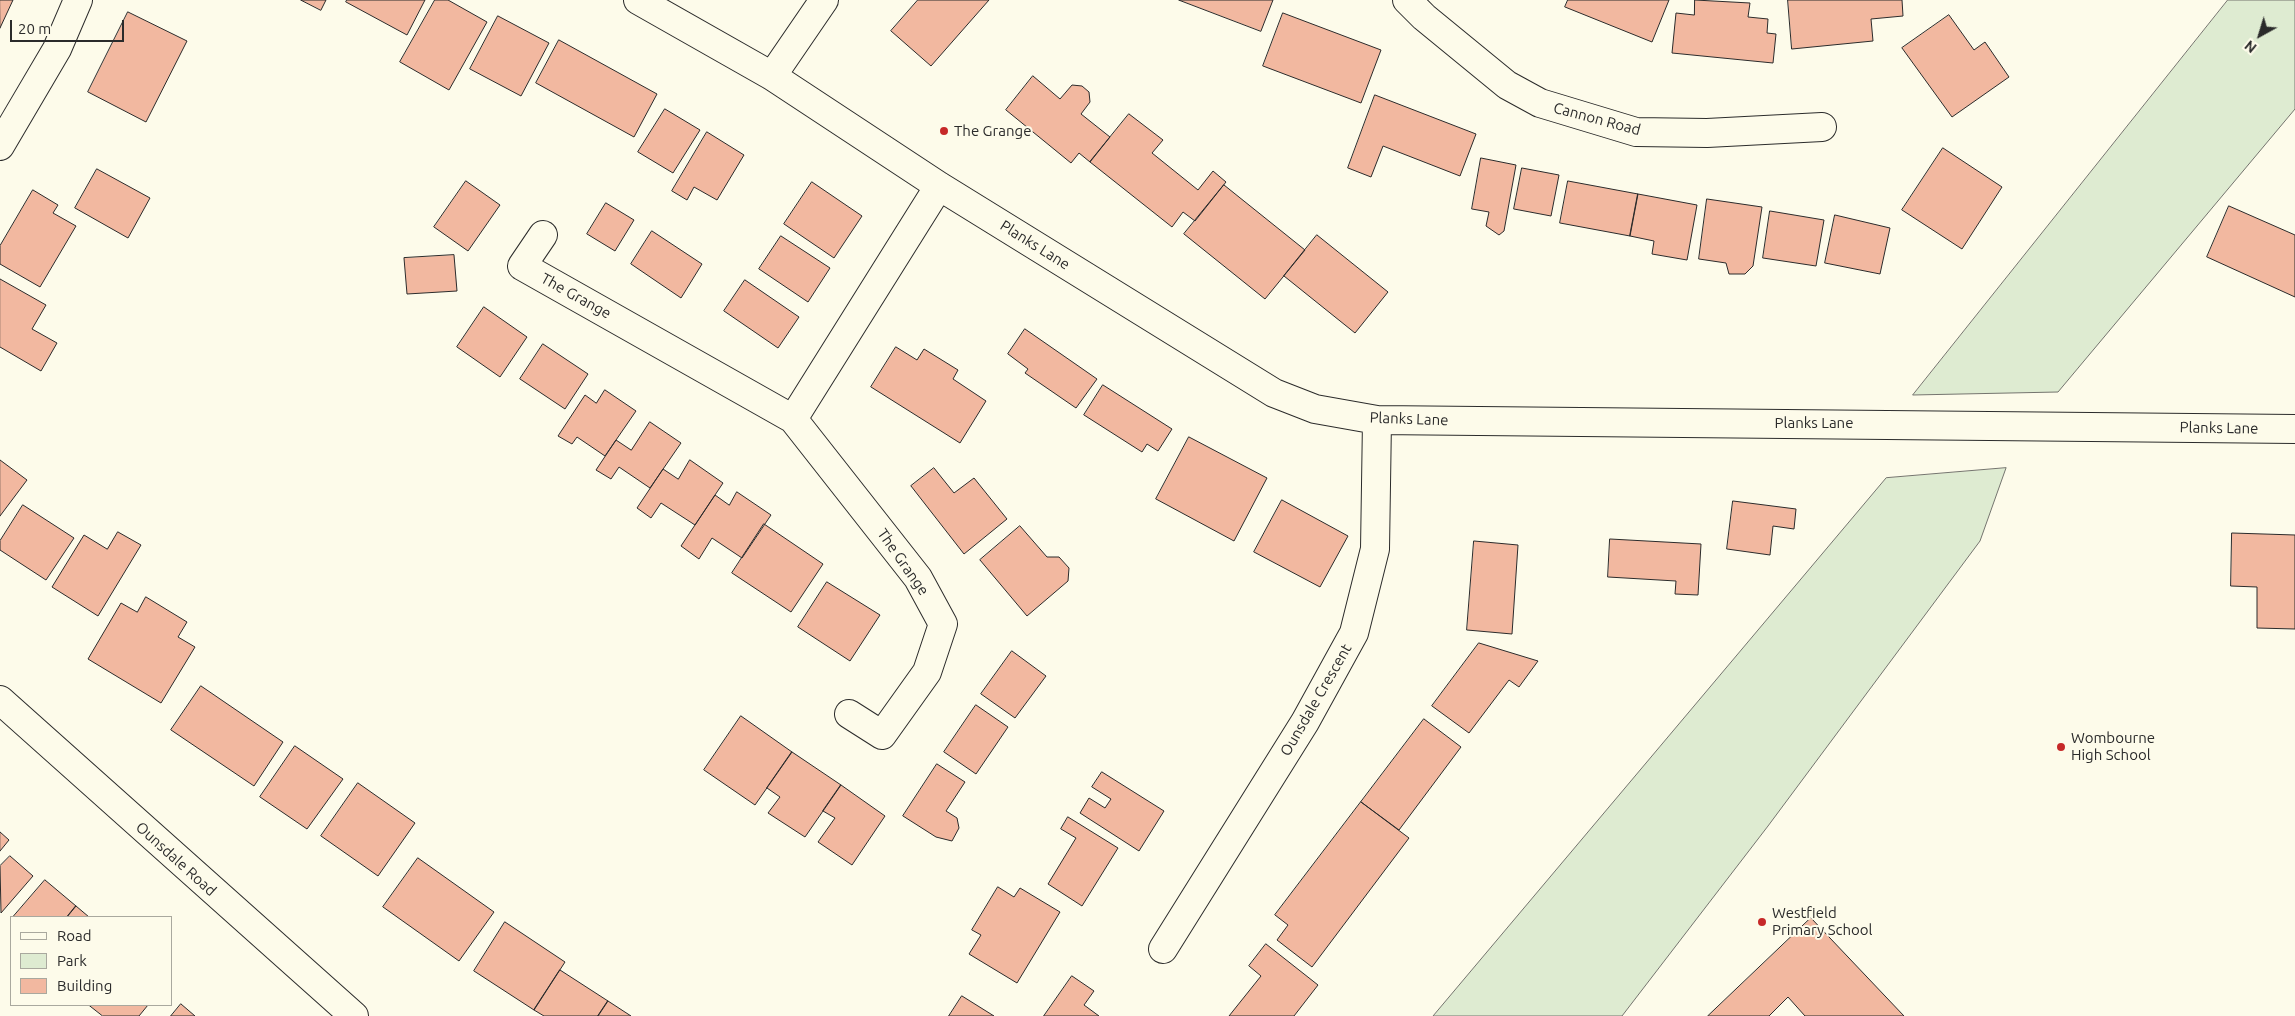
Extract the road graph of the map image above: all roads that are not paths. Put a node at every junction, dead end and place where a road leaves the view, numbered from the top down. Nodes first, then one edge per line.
1 (78, 0) edge
2 (638, 0) edge
3 (824, 0) edge
4 (1407, 0) edge
5 (772, 76) junction
6 (1822, 127) dead end
7 (0, 146) edge
8 (939, 186) junction
9 (543, 235) dead end
10 (793, 419) junction
11 (1377, 420) junction
12 (2295, 429) edge
13 (0, 700) edge
14 (849, 714) dead end
15 (1162, 949) dead end
16 (354, 1016) edge

1 - 7 street
2 - 5 street, Planks Lane
3 - 5 street
4 - 6 street, Cannon Road
5 - 8 street, Planks Lane
8 - 10 street
8 - 11 street, Planks Lane
9 - 10 street, The Grange
10 - 14 street, The Grange
11 - 12 street, Planks Lane
11 - 15 street, Ounsdale Crescent
13 - 16 street, Ounsdale Road

